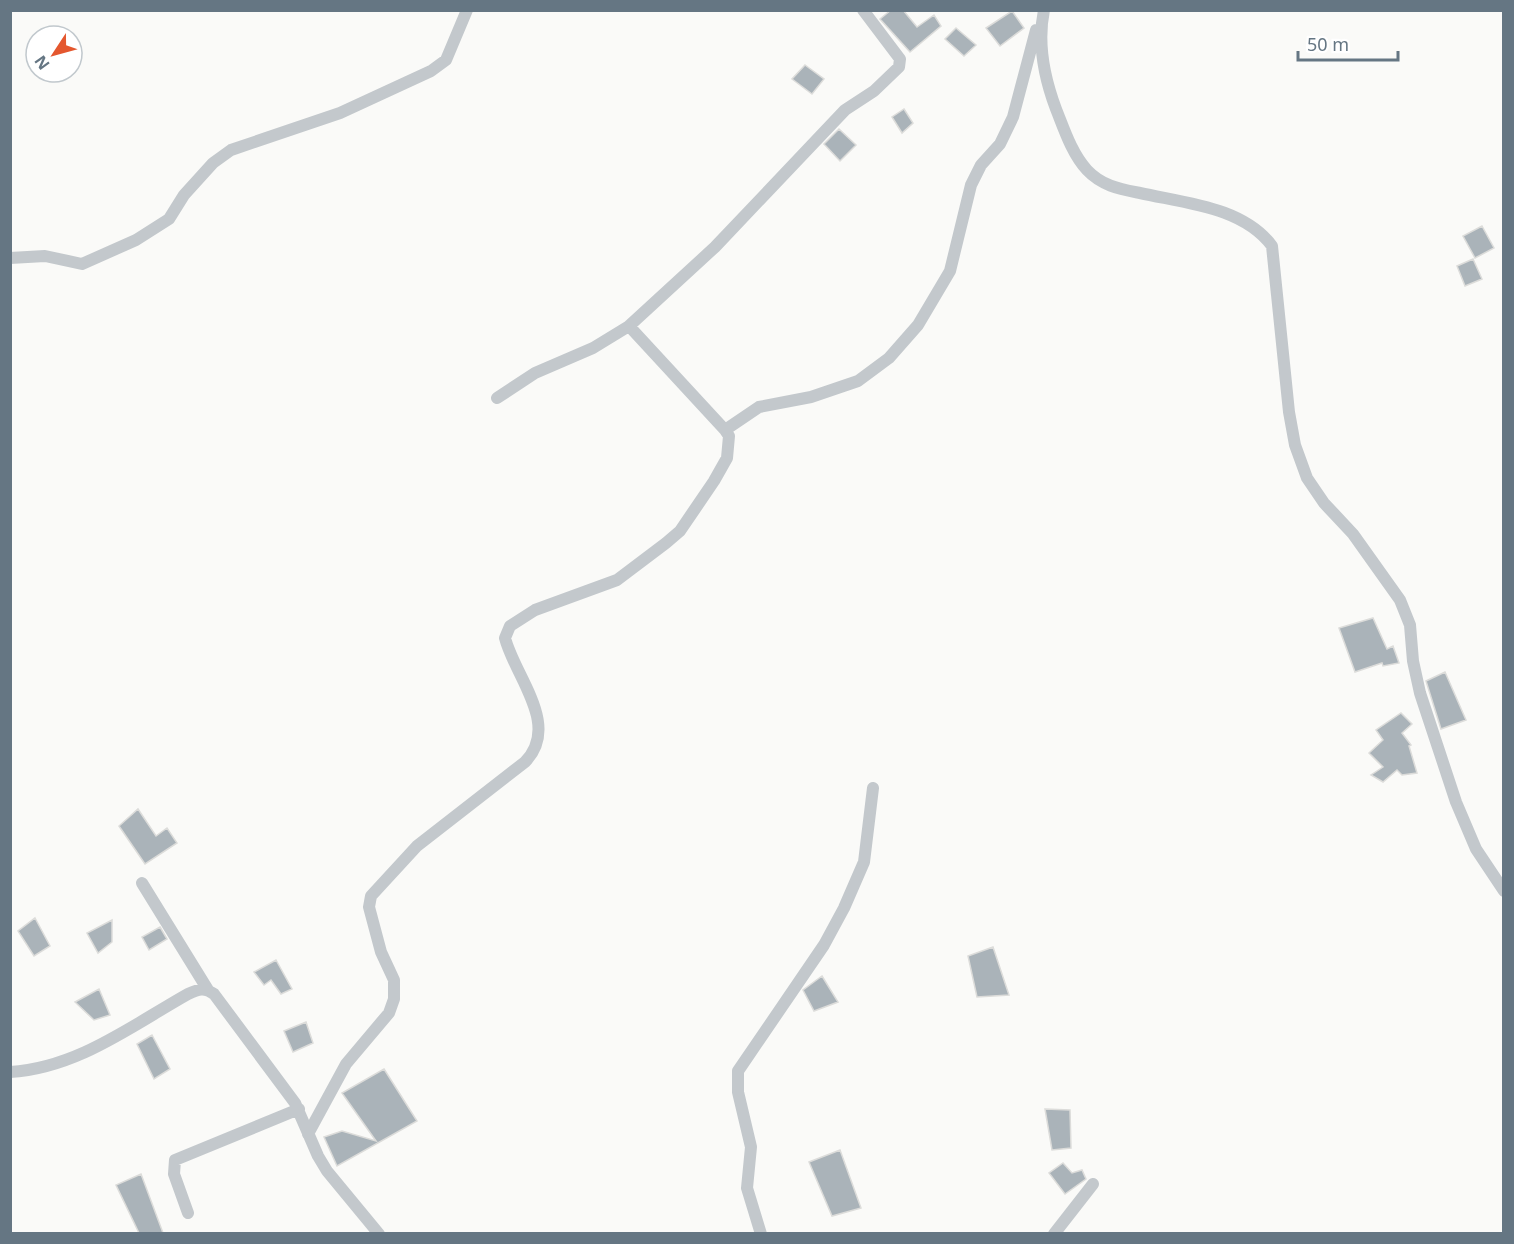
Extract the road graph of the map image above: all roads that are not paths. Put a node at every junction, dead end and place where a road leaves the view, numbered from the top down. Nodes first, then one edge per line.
1 (467, 10) edge
2 (863, 10) edge
3 (1043, 13) edge
4 (10, 258) edge
5 (629, 326) junction
6 (497, 398) dead end
7 (725, 430) junction
8 (873, 788) dead end
9 (142, 883) dead end
10 (1503, 891) edge
11 (208, 990) junction
12 (10, 1072) edge
13 (299, 1109) junction
14 (309, 1134) junction
15 (1093, 1184) dead end
16 (188, 1213) dead end
17 (379, 1233) edge
18 (761, 1233) edge
19 (1054, 1233) edge

1 - 4 street
2 - 5 street
3 - 7 street
3 - 10 street
5 - 6 street
5 - 7 street
7 - 14 street
8 - 18 street
9 - 11 street
11 - 12 street
11 - 13 street
13 - 14 street
13 - 16 street
14 - 17 street
15 - 19 street

